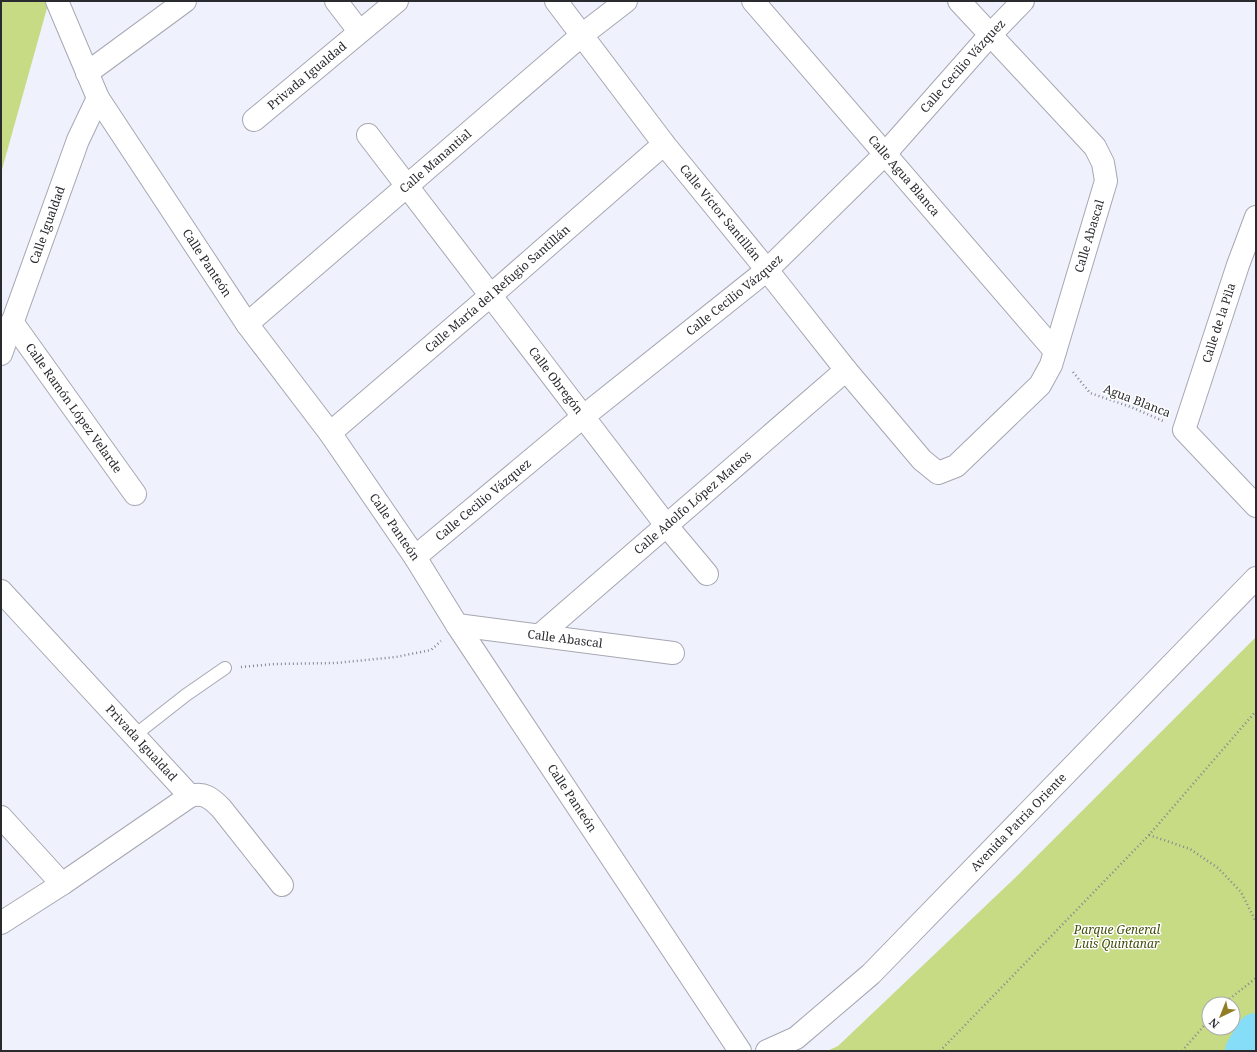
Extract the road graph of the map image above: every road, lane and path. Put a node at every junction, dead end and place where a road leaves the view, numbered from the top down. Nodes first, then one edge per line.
1 (57, 1) edge
2 (185, 1) edge
3 (336, 1) edge
4 (397, 1) edge
5 (556, 1) edge
6 (626, 1) edge
7 (753, 1) edge
8 (959, 1) edge
9 (1023, 1) edge
10 (359, 31) junction
11 (582, 35) junction
12 (990, 35) junction
13 (87, 73) junction
14 (98, 98) junction
15 (254, 120) dead end
16 (368, 135) dead end
17 (664, 144) junction
18 (884, 155) junction
19 (407, 186) junction
20 (1256, 217) edge
21 (1247, 262) edge
22 (767, 270) junction
23 (490, 296) junction
24 (12, 322) junction
25 (247, 324) junction
26 (1055, 351) junction
27 (1, 354) edge
28 (846, 370) junction
29 (584, 416) junction
30 (1184, 430) junction
31 (330, 433) junction
32 (938, 473) joint
33 (135, 494) dead end
34 (1256, 506) edge
35 (666, 525) junction
36 (415, 557) junction
37 (707, 574) dead end
38 (1256, 578) edge
39 (1, 591) edge
40 (457, 625) junction
41 (540, 635) junction
42 (673, 653) dead end
43 (224, 668) joint
44 (1256, 711) edge
45 (135, 735) junction
46 (190, 796) junction
47 (1, 817) edge
48 (1149, 834) junction
49 (62, 884) junction
50 (282, 885) dead end
51 (1256, 922) edge
52 (1, 923) edge
53 (1256, 978) edge
54 (1233, 996) edge
55 (1201, 1029) edge
56 (740, 1051) edge
57 (768, 1051) edge
58 (940, 1051) edge
59 (1182, 1051) edge

1 - 13 street, Calle Panteón
2 - 13 street
3 - 10 street
4 - 10 street, Privada Igualdad
5 - 11 street, Calle Víctor Santillán
6 - 11 street, Calle Manantial
7 - 18 street, Calle Agua Blanca
8 - 12 street, Calle Abascal
9 - 12 street, Calle Cecilio Vázquez
10 - 15 street, Privada Igualdad
11 - 17 street, Calle Víctor Santillán
11 - 19 street, Calle Manantial
12 - 18 street, Calle Cecilio Vázquez
12 - 26 street, Calle Abascal
13 - 14 street, Calle Panteón
14 - 24 street, Calle Igualdad
14 - 25 street, Calle Panteón
16 - 19 street, Calle Obregón
17 - 22 street, Calle Víctor Santillán
17 - 23 street, Calle María del Refugio Santillán
18 - 22 street, Calle Cecilio Vázquez
18 - 26 street, Calle Agua Blanca
19 - 23 street, Calle Obregón
19 - 25 street, Calle Manantial
20 - 21 street, Calle de la Pila
21 - 30 street, Calle de la Pila
22 - 28 street, Calle Víctor Santillán
22 - 29 street, Calle Cecilio Vázquez
23 - 29 street, Calle Obregón
23 - 31 street, Calle María del Refugio Santillán
24 - 27 street, Calle Igualdad
24 - 33 street, Calle Ramón López Velarde
25 - 31 street, Calle Panteón
26 - 30 path, Agua Blanca
26 - 32 street, Calle Abascal
28 - 32 street, Calle Víctor Santillán
28 - 35 street, Calle Adolfo López Mateos
29 - 35 street, Calle Obregón
29 - 36 street, Calle Cecilio Vázquez
30 - 34 street
31 - 36 street, Calle Panteón
35 - 37 street, Calle Obregón
35 - 41 street, Calle Adolfo López Mateos
36 - 40 street, Calle Panteón
38 - 57 street, Avenida Patria Oriente
39 - 45 street, Privada Igualdad
40 - 41 street, Calle Abascal
40 - 43 path
40 - 56 street, Calle Panteón
41 - 42 street, Calle Abascal
43 - 45 lane
44 - 48 path
45 - 46 street, Privada Igualdad
46 - 49 street
46 - 50 street
47 - 49 street
48 - 51 path
48 - 58 path
49 - 52 street
53 - 54 path
55 - 59 path

